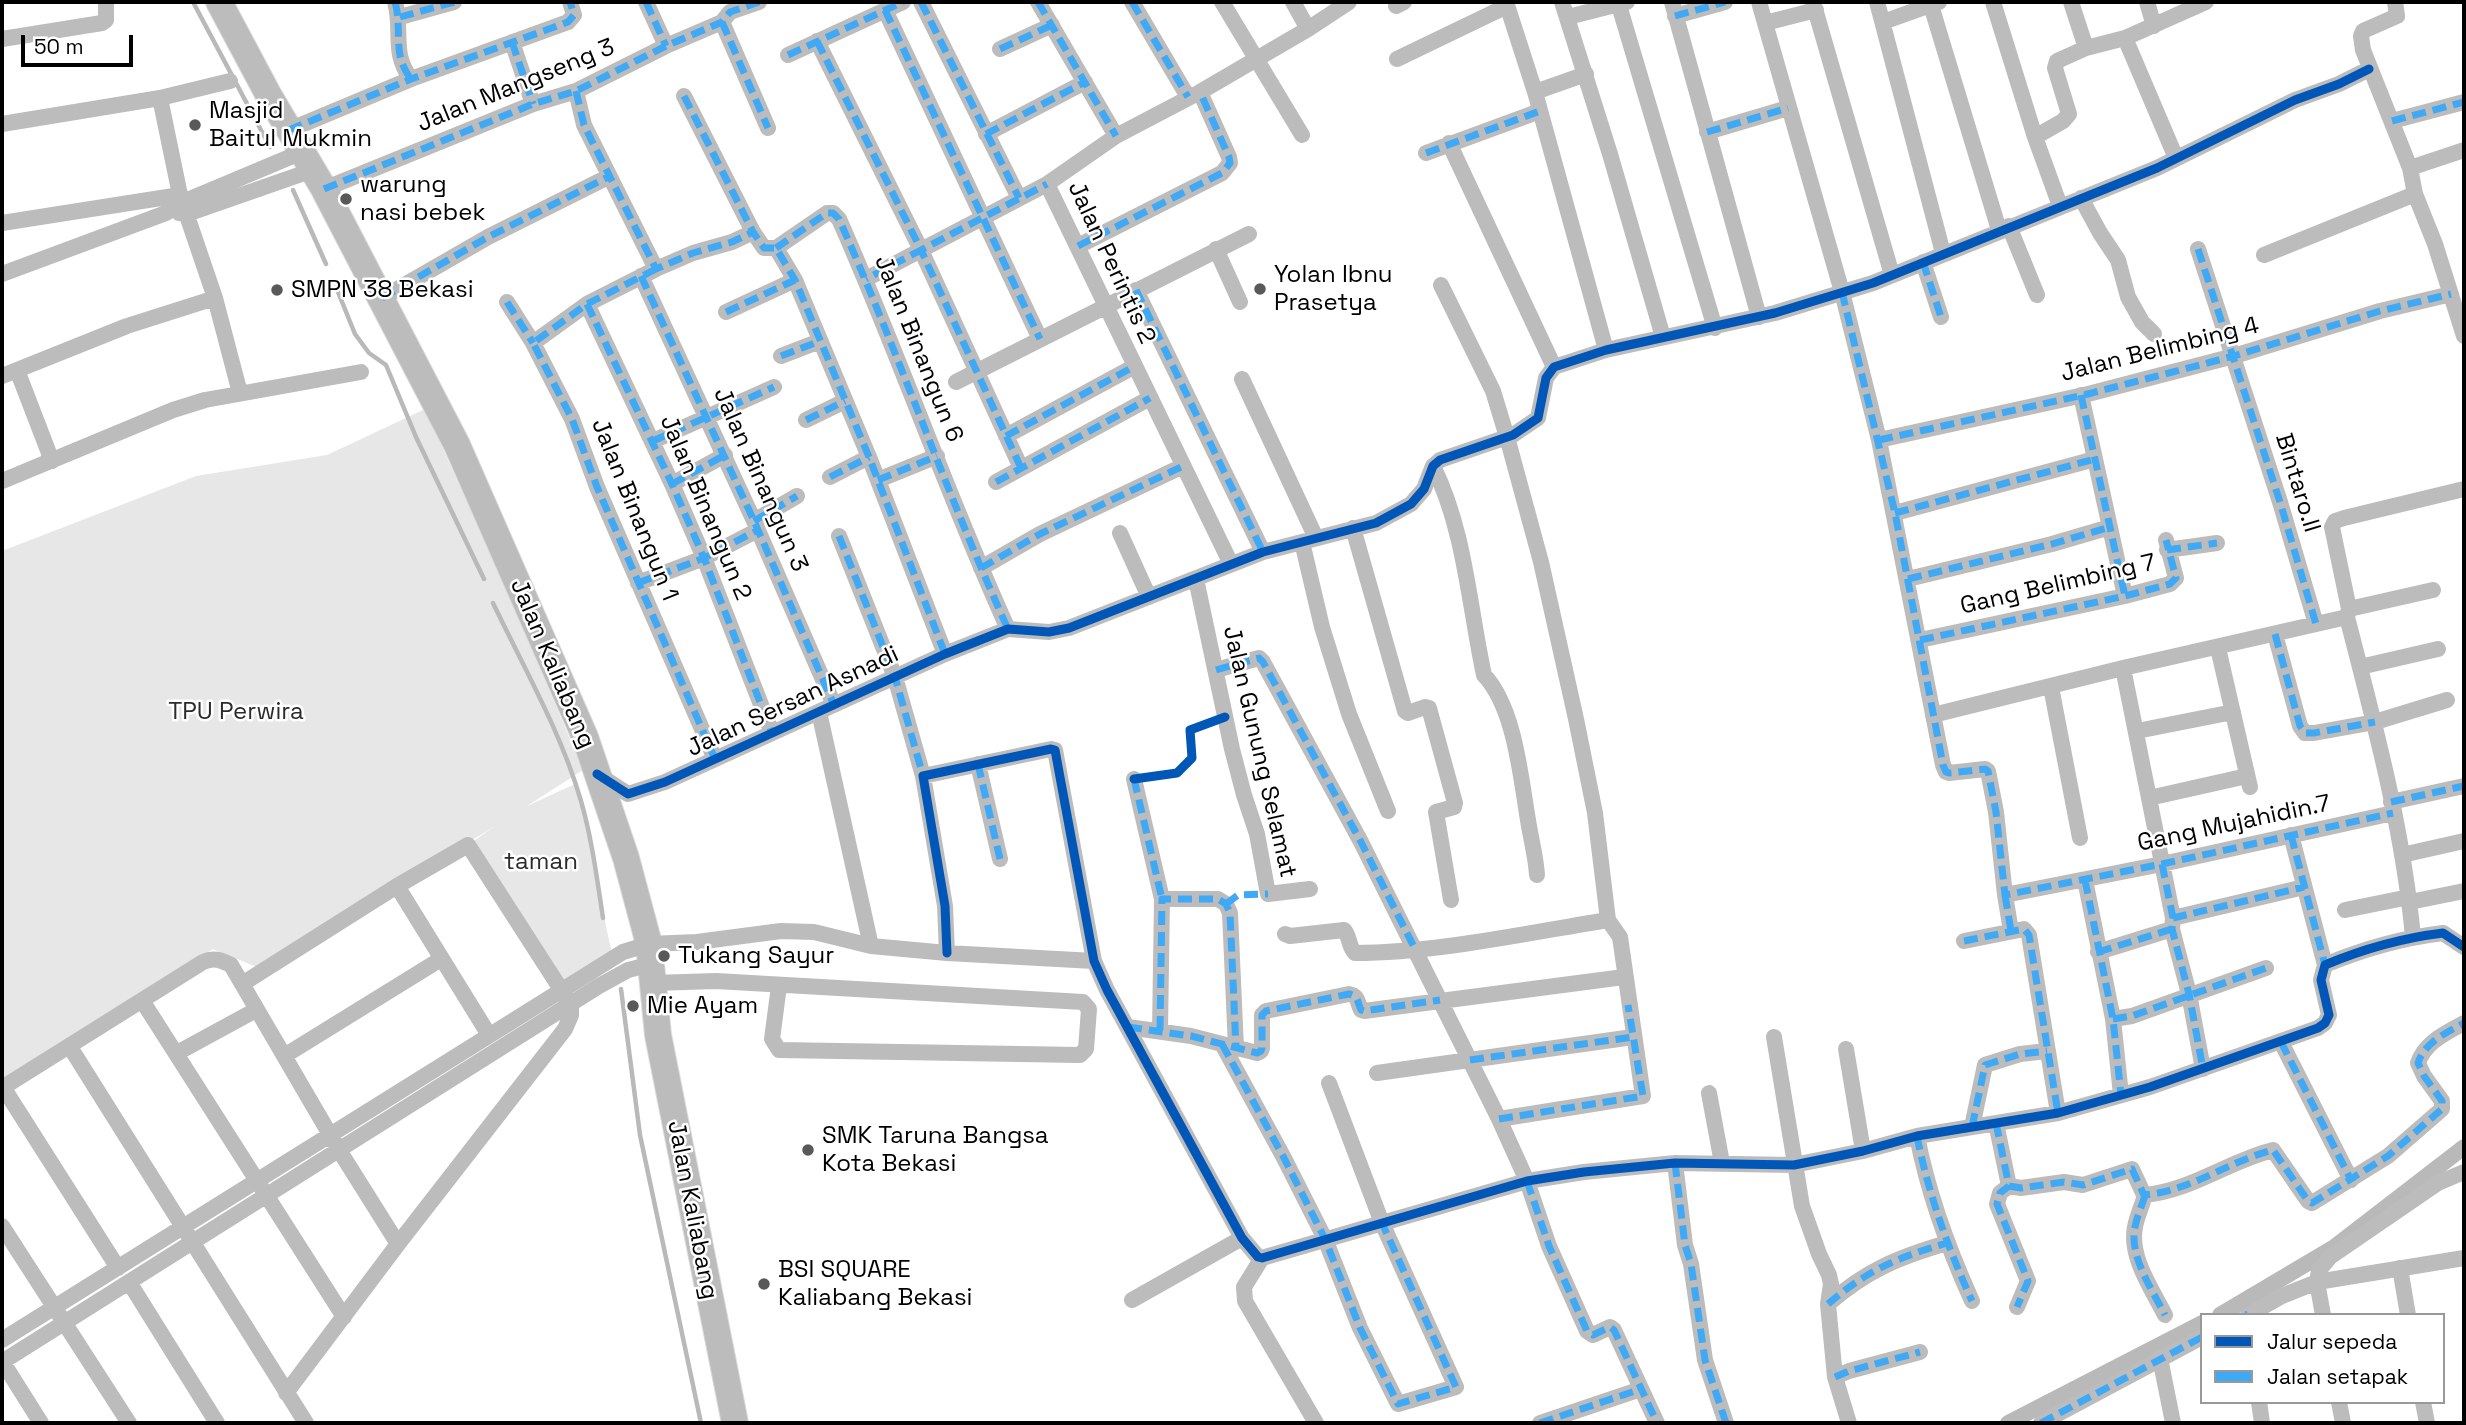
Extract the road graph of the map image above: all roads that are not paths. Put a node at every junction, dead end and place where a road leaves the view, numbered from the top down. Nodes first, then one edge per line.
1 (106, 2) edge
2 (219, 2) edge
3 (454, 2) edge
4 (570, 2) edge
5 (646, 2) edge
6 (759, 2) edge
7 (903, 2) edge
8 (921, 2) edge
9 (1038, 2) edge
10 (1132, 2) edge
11 (1222, 2) edge
12 (1293, 2) edge
13 (1349, 2) edge
14 (1621, 2) edge
15 (1725, 2) edge
16 (1759, 2) edge
17 (1877, 2) edge
18 (1993, 2) edge
19 (2071, 2) edge
20 (2147, 2) edge
21 (2206, 2) edge
22 (2395, 2) edge
23 (1934, 3) edge
24 (1506, 4) edge
25 (1814, 6) edge
26 (398, 9) edge
27 (1565, 9) edge
28 (1674, 9) edge
29 (885, 10) junction
30 (722, 22) junction
31 (1882, 22) junction
32 (1765, 23) junction
33 (1052, 25) junction
34 (2154, 26) junction
35 (1308, 29) junction
36 (2126, 38) junction
37 (2, 39) edge
38 (817, 41) junction
39 (512, 42) junction
40 (666, 46) junction
41 (2086, 48) junction
42 (1000, 49) dead end
43 (788, 55) dead end
44 (1256, 58) junction
45 (1396, 59) dead end
46 (2369, 69) junction
47 (1586, 74) junction
48 (411, 79) junction
49 (230, 81) dead end
50 (1085, 82) junction
51 (576, 91) junction
52 (1535, 92) junction
53 (1194, 94) junction
54 (684, 96) dead end
55 (160, 97) junction
56 (2464, 102) edge
57 (533, 104) junction
58 (1788, 108) junction
59 (1540, 111) junction
60 (2392, 121) junction
61 (2, 124) edge
62 (768, 128) dead end
63 (1707, 132) junction
64 (986, 134) junction
65 (1302, 135) dead end
66 (1116, 136) junction
67 (2035, 137) junction
68 (1449, 143) junction
69 (2464, 150) edge
70 (1426, 153) dead end
71 (2176, 158) junction
72 (295, 165) junction
73 (2410, 168) junction
74 (608, 177) junction
75 (1047, 184) junction
76 (2416, 194) junction
77 (1020, 198) junction
78 (2081, 198) junction
79 (183, 203) junction
80 (2060, 206) junction
81 (984, 217) junction
82 (2, 223) edge
83 (2004, 228) junction
84 (753, 232) junction
85 (1249, 234) dead end
86 (1078, 246) junction
87 (776, 248) junction
88 (1216, 249) junction
89 (2198, 249) dead end
90 (921, 250) junction
91 (1943, 253) junction
92 (2264, 255) dead end
93 (1923, 262) junction
94 (648, 273) junction
95 (2, 274) edge
96 (1892, 275) junction
97 (866, 279) junction
98 (794, 280) junction
99 (1441, 285) dead end
100 (1136, 290) junction
101 (1842, 292) junction
102 (2451, 294) junction
103 (2037, 295) dead end
104 (215, 298) junction
105 (382, 298) junction
106 (507, 302) dead end
107 (1240, 302) dead end
108 (587, 304) junction
109 (1105, 306) junction
110 (726, 312) dead end
111 (1759, 317) junction
112 (1941, 317) dead end
113 (1715, 328) junction
114 (2154, 334) dead end
115 (2464, 336) edge
116 (1663, 337) junction
117 (1040, 339) junction
118 (820, 341) junction
119 (533, 343) junction
120 (1606, 350) junction
121 (781, 356) dead end
122 (2234, 356) junction
123 (1135, 366) junction
124 (1554, 367) junction
125 (977, 371) junction
126 (361, 372) dead end
127 (9, 373) edge
128 (1242, 379) dead end
129 (956, 382) dead end
130 (774, 387) dead end
131 (240, 393) junction
132 (2081, 395) junction
133 (1150, 398) junction
134 (845, 401) junction
135 (707, 416) junction
136 (806, 420) dead end
137 (1006, 436) junction
138 (1507, 437) junction
139 (1879, 440) junction
140 (653, 442) junction
141 (725, 456) junction
142 (937, 456) junction
143 (869, 457) junction
144 (2095, 459) junction
145 (52, 461) junction
146 (1183, 466) junction
147 (1433, 466) junction
148 (1021, 468) junction
149 (830, 477) dead end
150 (2, 481) edge
151 (878, 481) junction
152 (996, 482) dead end
153 (672, 484) junction
154 (2464, 489) edge
155 (797, 496) dead end
156 (1895, 513) junction
157 (756, 525) junction
158 (2110, 527) junction
159 (1353, 528) junction
160 (1120, 533) dead end
161 (839, 536) dead end
162 (1309, 540) junction
163 (2217, 543) dead end
164 (1263, 552) junction
165 (704, 558) junction
166 (1231, 564) junction
167 (981, 568) junction
168 (1196, 579) junction
169 (1908, 579) junction
170 (638, 583) junction
171 (2432, 590) dead end
172 (2125, 596) junction
173 (1149, 597) junction
174 (2348, 613) junction
175 (2316, 624) junction
176 (1008, 629) junction
177 (2275, 634) junction
178 (1920, 640) junction
179 (2218, 648) junction
180 (2438, 649) dead end
181 (945, 654) junction
182 (2360, 667) junction
183 (2123, 668) junction
184 (1216, 670) junction
185 (895, 677) junction
186 (2050, 687) junction
187 (2447, 700) dead end
188 (826, 708) junction
189 (2233, 712) junction
190 (1933, 715) junction
191 (2375, 723) junction
192 (2137, 731) junction
193 (772, 733) junction
194 (715, 759) junction
195 (978, 765) junction
196 (597, 774) junction
197 (923, 776) junction
198 (1133, 779) dead end
199 (2464, 786) edge
200 (2149, 798) junction
201 (2392, 807) junction
202 (1388, 811) dead end
203 (2291, 835) junction
204 (2080, 838) dead end
205 (2464, 841) edge
206 (2402, 855) junction
207 (1000, 859) dead end
208 (2162, 864) junction
209 (1537, 875) dead end
210 (2085, 880) junction
211 (397, 886) junction
212 (2304, 887) junction
213 (1310, 889) dead end
214 (2464, 891) edge
215 (2005, 895) junction
216 (1162, 899) junction
217 (2409, 899) junction
218 (1451, 900) dead end
219 (2345, 910) dead end
220 (1608, 920) junction
221 (2172, 924) junction
222 (2011, 931) junction
223 (1285, 933) dead end
224 (2413, 937) junction
225 (1964, 942) dead end
226 (871, 946) junction
227 (2464, 947) edge
228 (1415, 950) junction
229 (2098, 952) junction
230 (947, 953) junction
231 (441, 959) junction
232 (1094, 961) junction
233 (646, 965) junction
234 (2325, 965) junction
235 (2266, 968) dead end
236 (1624, 977) junction
237 (242, 984) junction
238 (779, 986) junction
239 (562, 990) junction
240 (2189, 994) junction
241 (1440, 1000) junction
242 (144, 1002) junction
243 (571, 1005) junction
244 (256, 1010) junction
245 (2113, 1019) junction
246 (2464, 1023) edge
247 (1128, 1027) junction
248 (1160, 1030) junction
249 (489, 1035) junction
250 (1633, 1037) junction
251 (1774, 1037) dead end
252 (2281, 1042) junction
253 (1229, 1046) junction
254 (70, 1047) junction
255 (1846, 1049) dead end
256 (2047, 1051) junction
257 (177, 1053) junction
258 (284, 1056) junction
259 (1470, 1060) junction
260 (2203, 1069) junction
261 (1377, 1073) dead end
262 (1329, 1083) dead end
263 (2, 1088) edge
264 (1709, 1093) dead end
265 (2122, 1095) junction
266 (2058, 1113) junction
267 (1499, 1119) junction
268 (1996, 1123) junction
269 (1972, 1127) junction
270 (330, 1135) junction
271 (1917, 1136) junction
272 (339, 1150) junction
273 (1863, 1151) junction
274 (1675, 1163) junction
275 (1722, 1163) junction
276 (1794, 1165) junction
277 (2464, 1172) edge
278 (258, 1180) junction
279 (2351, 1180) junction
280 (1527, 1181) junction
281 (2009, 1186) junction
282 (268, 1195) junction
283 (2145, 1195) junction
284 (1382, 1223) junction
285 (2, 1226) edge
286 (182, 1227) junction
287 (1242, 1238) junction
288 (1325, 1239) junction
289 (192, 1242) junction
290 (1947, 1243) junction
291 (398, 1244) junction
292 (1262, 1258) junction
293 (2464, 1258) edge
294 (118, 1268) junction
295 (2400, 1268) junction
296 (129, 1282) junction
297 (2317, 1282) junction
298 (1132, 1300) dead end
299 (1972, 1301) dead end
300 (1828, 1304) junction
301 (2017, 1307) dead end
302 (53, 1308) junction
303 (2251, 1313) edge
304 (2323, 1313) edge
305 (2408, 1313) edge
306 (2165, 1315) dead end
307 (344, 1317) junction
308 (63, 1324) junction
309 (2200, 1338) edge
310 (2, 1340) edge
311 (1920, 1352) dead end
312 (2160, 1359) junction
313 (2, 1362) edge
314 (1835, 1377) junction
315 (1641, 1389) junction
316 (286, 1393) junction
317 (2259, 1404) edge
318 (2339, 1404) edge
319 (2423, 1404) edge
320 (1570, 1418) edge
321 (41, 1423) edge
322 (129, 1423) edge
323 (217, 1423) edge
324 (306, 1423) edge
325 (735, 1423) edge
326 (1316, 1423) edge
327 (1540, 1423) edge
328 (1657, 1423) edge
329 (1726, 1423) edge
330 (1849, 1423) edge
331 (2040, 1423) edge
332 (2174, 1423) edge
333 (2262, 1423) edge
334 (2343, 1423) edge
335 (2427, 1423) edge

1 - 37 street
2 - 72 main road, Jalan Kaliabang
3 - 26 street
4 - 39 street
5 - 40 street
6 - 30 street, Jalan Mangseng 3
7 - 29 street
8 - 64 street
9 - 33 street
10 - 53 street
11 - 44 street
12 - 35 street
13 - 35 street, Jalan Perintis 2
14 - 27 street
14 - 113 street
15 - 28 street
16 - 32 street
17 - 31 street
18 - 67 street
19 - 41 street
20 - 34 street
21 - 34 street
22 - 46 street
23 - 31 street
23 - 83 street
24 - 45 street
24 - 52 street
25 - 32 street
25 - 96 street
26 - 48 street
27 - 47 street
28 - 63 street
29 - 38 street
29 - 81 street
30 - 40 street, Jalan Mangseng 3
30 - 62 street
31 - 91 street
32 - 58 street
33 - 42 street
33 - 50 street
34 - 36 street
35 - 44 street, Jalan Perintis 2
36 - 41 street
36 - 71 street
38 - 43 street
38 - 90 street
39 - 48 street
39 - 57 street
40 - 51 street, Jalan Mangseng 3
41 - 67 street
44 - 53 street, Jalan Perintis 2
44 - 65 street
46 - 60 street
46 - 71 street
47 - 52 street
47 - 116 street
48 - 72 street
49 - 55 street
50 - 64 street
50 - 66 street
51 - 57 street, Jalan Mangseng 3
51 - 74 street, Jalan Binangun 3
52 - 59 street
53 - 66 street, Jalan Perintis 2
53 - 86 street
54 - 84 street
55 - 61 street
55 - 79 street
56 - 60 street
57 - 72 street, Jalan Mangseng 3
58 - 63 street
58 - 101 street
59 - 68 street
59 - 120 street
60 - 73 street
63 - 111 street
64 - 77 street
66 - 75 street, Jalan Perintis 2
67 - 80 street
68 - 70 street
68 - 124 street
69 - 73 street
71 - 78 street
72 - 79 street
72 - 105 main road, Jalan Kaliabang
73 - 76 street
74 - 94 street, Jalan Binangun 3
74 - 105 street
75 - 77 street
75 - 86 street, Jalan Perintis 2
76 - 92 street
76 - 102 street
77 - 81 street
78 - 80 street
78 - 114 street
79 - 82 street
79 - 95 street
79 - 104 street
80 - 83 street
81 - 90 street
81 - 117 street
83 - 91 street
83 - 103 street
84 - 87 street
84 - 94 street
85 - 88 street
86 - 109 street, Jalan Perintis 2
87 - 97 street, Jalan Binangun 6
87 - 98 street
88 - 100 street
88 - 107 street
89 - 122 street, Bintaro.II
90 - 97 street
90 - 125 street
91 - 93 street
93 - 96 street
93 - 112 street
94 - 108 street
94 - 135 street, Jalan Binangun 3
96 - 101 street
97 - 142 street, Jalan Binangun 6
98 - 110 street
98 - 118 street
99 - 138 street
100 - 109 street
100 - 164 street
101 - 111 street
101 - 139 street
102 - 115 street
102 - 122 street, Jalan Belimbing 4
104 - 127 street
104 - 131 street
105 - 196 main road, Jalan Kaliabang
106 - 119 street, Jalan Binangun 1
108 - 119 street
108 - 140 street, Jalan Binangun 2
109 - 117 street
109 - 123 street, Jalan Perintis 2
111 - 113 street
113 - 116 street
116 - 120 street
117 - 125 street
118 - 121 street
118 - 134 street
119 - 170 street, Jalan Binangun 1
120 - 124 street
122 - 132 street, Jalan Belimbing 4
122 - 175 street, Bintaro.II
123 - 133 street, Jalan Perintis 2
123 - 137 street
124 - 138 street
125 - 129 street
125 - 137 street
126 - 131 street
127 - 145 street
128 - 162 street
130 - 135 street
131 - 145 street
132 - 139 street, Jalan Belimbing 4
132 - 144 street
133 - 146 street, Jalan Perintis 2
133 - 148 street
134 - 136 street
134 - 143 street
135 - 140 street
135 - 141 street, Jalan Binangun 3
137 - 148 street
138 - 147 street
138 - 220 street
139 - 156 street
140 - 153 street, Jalan Binangun 2
141 - 153 street
141 - 157 street, Jalan Binangun 3
142 - 151 street
142 - 167 street, Jalan Binangun 6
143 - 149 street
143 - 151 street
144 - 156 street
144 - 158 street
145 - 150 street
146 - 166 street, Jalan Perintis 2
146 - 167 street
147 - 159 street
147 - 209 street
148 - 152 street
151 - 181 street
153 - 165 street, Jalan Binangun 2
154 - 174 street
155 - 157 street
156 - 169 street
157 - 165 street
157 - 188 street, Jalan Binangun 3
158 - 169 street
158 - 172 street
159 - 162 street
159 - 218 street
160 - 173 street
161 - 185 street
162 - 164 street
162 - 202 street
163 - 172 street, Gang Belimbing 7
164 - 166 street
165 - 170 street
165 - 193 street, Jalan Binangun 2
166 - 168 street
167 - 176 street, Jalan Binangun 6
168 - 173 street
168 - 184 street, Jalan Gunung Selamat
169 - 178 street
170 - 194 street, Jalan Binangun 1
171 - 174 street
172 - 178 street, Gang Belimbing 7
173 - 176 street
174 - 175 street
174 - 182 street
175 - 177 street
176 - 181 street, Jalan Sersan Asnadi
177 - 179 street
177 - 191 street
178 - 190 street
179 - 183 street
179 - 189 street
180 - 182 street
181 - 185 street, Jalan Sersan Asnadi
182 - 191 street
183 - 186 street
183 - 192 street
184 - 213 street, Jalan Gunung Selamat
184 - 228 street
185 - 188 street, Jalan Sersan Asnadi
185 - 197 street
186 - 190 street
186 - 204 street
187 - 191 street
188 - 193 street, Jalan Sersan Asnadi
188 - 226 street, Jalan Binangun 3
189 - 192 street
189 - 200 street
190 - 215 street
191 - 201 street
192 - 200 street
193 - 194 street, Jalan Sersan Asnadi
194 - 196 street, Jalan Sersan Asnadi
195 - 197 street
195 - 207 street
195 - 232 street
196 - 233 main road, Jalan Kaliabang
197 - 230 street
198 - 216 street
199 - 201 street, Gang Mujahidin.7
200 - 208 street
201 - 203 street, Gang Mujahidin.7
201 - 206 street
203 - 208 street, Gang Mujahidin.7
203 - 212 street
205 - 206 street
206 - 217 street
208 - 210 street, Gang Mujahidin.7
208 - 221 street
210 - 215 street, Gang Mujahidin.7
210 - 229 street
211 - 231 street
211 - 237 street
211 - 239 street
212 - 221 street
212 - 234 street
214 - 217 street
215 - 222 street
216 - 248 street
216 - 253 street
217 - 219 street
217 - 224 street
220 - 228 street
220 - 236 street
221 - 229 street
221 - 240 street
222 - 225 street
222 - 256 street
223 - 228 street
224 - 227 street
224 - 234 street
226 - 230 street
226 - 233 street
228 - 241 street
229 - 245 street
230 - 232 street
231 - 249 street
231 - 258 street
232 - 247 street
233 - 238 street
233 - 239 street
233 - 243 street
233 - 325 main road, Jalan Kaliabang
234 - 252 street
235 - 240 street
236 - 241 street
236 - 250 street
237 - 242 street
237 - 244 street
238 - 238 street
239 - 243 street
239 - 249 street
240 - 245 street
240 - 260 street
241 - 253 street
241 - 259 street
242 - 254 street
242 - 257 street
243 - 272 street
243 - 291 street
244 - 257 street
244 - 258 street
245 - 265 street
246 - 279 street
247 - 248 street
247 - 287 street
248 - 253 street
249 - 270 street
250 - 259 street
250 - 267 street
251 - 276 street
252 - 260 street
252 - 279 street
253 - 288 street
254 - 263 street
254 - 286 street
255 - 273 street
256 - 266 street
256 - 269 street
257 - 278 street
258 - 270 street
259 - 261 street
259 - 267 street
260 - 265 street
262 - 284 street
263 - 294 street
264 - 275 street
265 - 266 street
266 - 268 street
267 - 280 street
268 - 269 street
268 - 281 street
269 - 271 street
270 - 272 street
270 - 278 street
271 - 273 street
271 - 290 street
272 - 282 street
272 - 291 street
273 - 276 street
274 - 275 street
274 - 280 street
274 - 329 street
275 - 276 street
276 - 300 street
277 - 297 street
278 - 282 street
278 - 286 street
279 - 283 street
280 - 284 street
280 - 315 street
281 - 283 street
281 - 301 street
282 - 289 street
282 - 307 street
283 - 306 street
284 - 288 street
284 - 288 street
285 - 302 street
286 - 289 street
286 - 294 street
287 - 292 street
287 - 298 street
288 - 292 street
289 - 296 street
289 - 316 street
290 - 299 street
290 - 300 street
291 - 307 street
292 - 326 street
293 - 295 street
294 - 302 street
295 - 297 street
295 - 305 street
296 - 308 street
296 - 323 street
297 - 303 street
297 - 304 street
300 - 314 street
302 - 308 street
302 - 310 street
307 - 316 street
308 - 313 street
308 - 322 street
309 - 312 street
311 - 314 street
312 - 331 street
312 - 332 street
313 - 321 street
314 - 330 street
315 - 320 street
315 - 328 street
316 - 324 street
317 - 333 street
318 - 334 street
319 - 335 street
320 - 327 street

